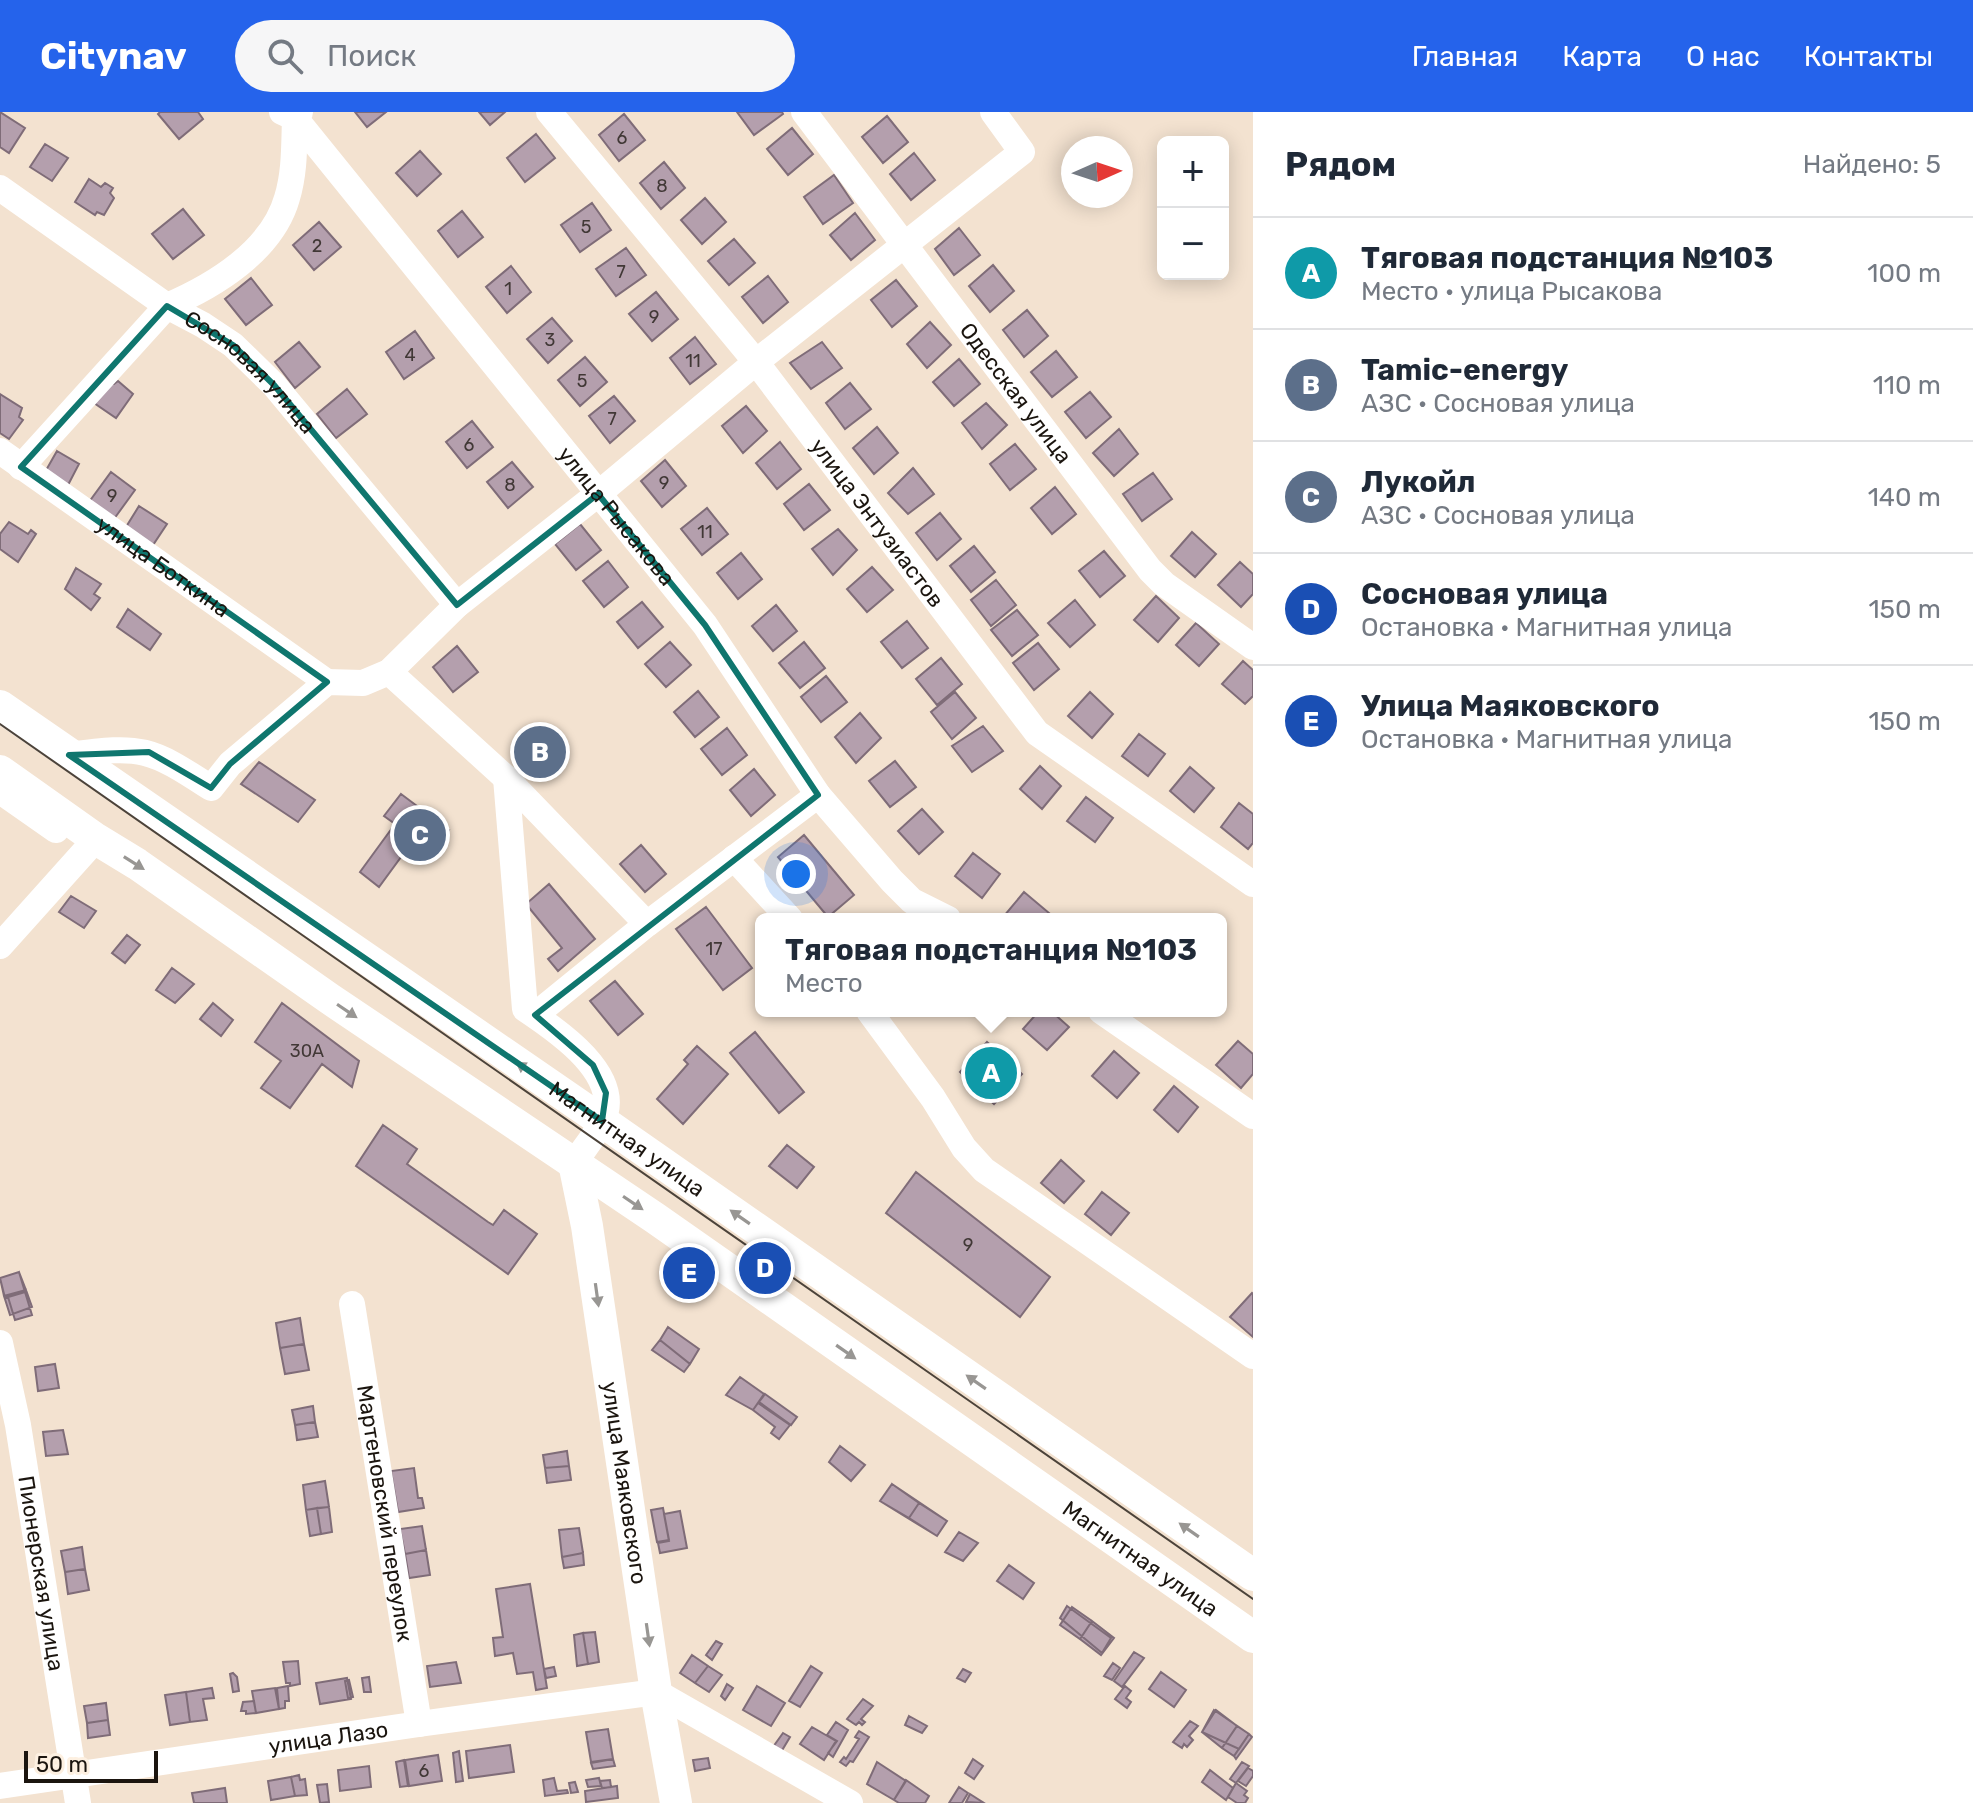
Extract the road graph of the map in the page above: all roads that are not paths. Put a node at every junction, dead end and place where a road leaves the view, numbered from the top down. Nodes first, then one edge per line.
1 (549, 112) edge
2 (804, 112) edge
3 (993, 112) edge
4 (293, 114) edge
5 (0, 188) edge
6 (903, 246) junction
7 (167, 306) junction
8 (756, 362) junction
9 (11, 459) edge
10 (598, 494) junction
11 (457, 605) junction
12 (1253, 647) edge
13 (389, 672) junction
14 (327, 682) junction
15 (0, 706) edge
16 (69, 755) junction
17 (0, 771) edge
18 (506, 778) junction
19 (0, 791) edge
20 (818, 795) junction
21 (92, 845) junction
22 (734, 858) junction
23 (1253, 884) edge
24 (784, 913) edge
25 (936, 913) edge
26 (647, 924) junction
27 (0, 946) edge
28 (535, 1015) junction
29 (873, 1017) edge
30 (1110, 1017) edge
31 (1253, 1116) edge
32 (602, 1121) junction
33 (574, 1163) junction
34 (352, 1304) dead end
35 (0, 1343) edge
36 (1253, 1356) edge
37 (1253, 1575) edge
38 (1253, 1637) edge
39 (656, 1692) junction
40 (419, 1724) junction
41 (74, 1774) junction
42 (0, 1786) edge
43 (78, 1803) edge
44 (676, 1803) edge
45 (850, 1803) edge

1 - 8 street, улица Энтузиастов
2 - 6 street, Одесская улица
3 - 6 street
4 - 7 street
4 - 10 street, улица Рысакова
5 - 7 street, Сосновая улица
6 - 8 street
6 - 12 street, Одесская улица
7 - 9 street
7 - 11 street, Сосновая улица
8 - 10 street
8 - 23 street, улица Энтузиастов
9 - 14 street, улица Боткина
10 - 11 street
10 - 20 street, улица Рысакова
11 - 13 street
13 - 14 street
13 - 18 street
14 - 16 street
15 - 16 main road, Магнитная улица
32 -> 16 main road, Магнитная улица
17 - 21 main road, Магнитная улица
18 - 26 street
18 - 28 street
19 - 21 street
20 - 22 street
20 - 25 street, улица Рысакова
21 - 27 street
21 -> 33 main road, Магнитная улица
22 - 24 street
22 - 26 street
26 - 28 street
28 - 32 street
29 - 36 street
30 - 31 street
32 - 33 street
37 -> 32 main road, Магнитная улица
33 -> 38 main road, Магнитная улица
33 -> 39 main road, улица Маяковского
34 - 40 street, Мартеновский переулок
35 - 41 street, Пионерская улица
39 - 40 street, улица Лазо
39 - 44 main road, улица Маяковского
39 - 45 street
40 - 41 street, улица Лазо
41 - 42 street, улица Лазо
41 - 43 street, Пионерская улица

